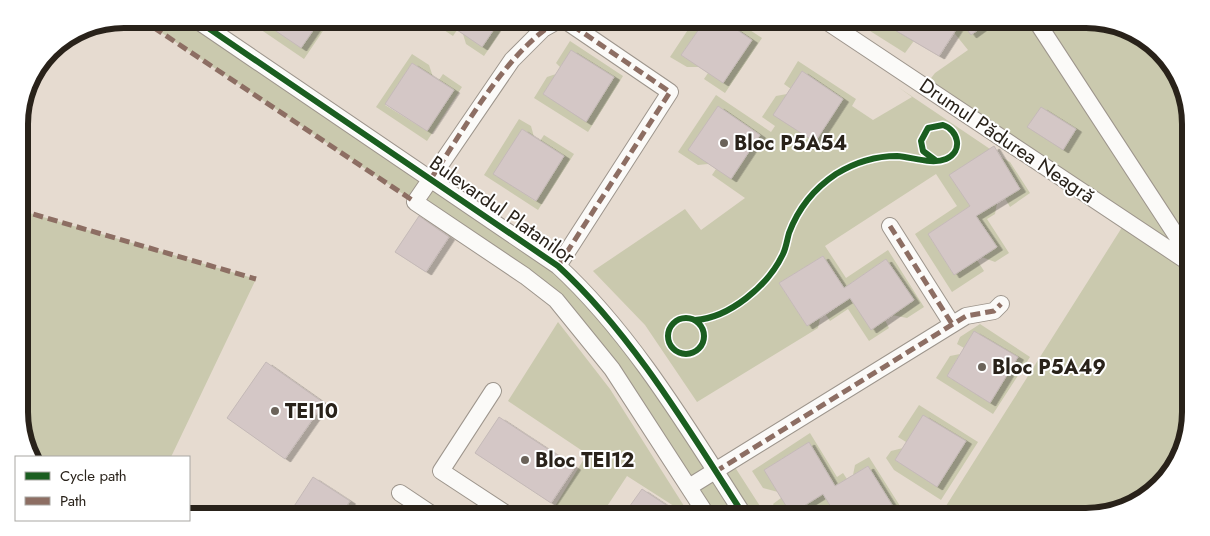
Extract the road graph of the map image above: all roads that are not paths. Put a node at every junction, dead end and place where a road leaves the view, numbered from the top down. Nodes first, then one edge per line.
1 (208, 28) edge
2 (545, 28) edge
3 (575, 28) edge
4 (837, 28) edge
5 (1041, 28) edge
6 (430, 180) junction
7 (890, 226) dead end
8 (1182, 244) edge
9 (1182, 258) edge
10 (558, 266) junction
11 (1001, 304) dead end
12 (952, 324) junction
13 (492, 391) dead end
14 (715, 472) junction
15 (689, 487) junction
16 (400, 494) dead end
17 (703, 508) edge
18 (739, 508) edge
19 (423, 509) edge
20 (498, 509) edge

1 - 6 street, Bulevardul Platanilor
2 - 6 street
3 - 10 street
4 - 9 street, Drumul Pădurea Neagră
5 - 8 street
6 - 10 street, Bulevardul Platanilor
6 - 15 street, Bulevardul Platanilor
7 - 12 street
10 - 14 street, Bulevardul Platanilor
11 - 12 street
12 - 14 street
13 - 20 street
14 - 15 street
14 - 18 street, Bulevardul Platanilor
15 - 17 street, Bulevardul Platanilor
16 - 19 street

